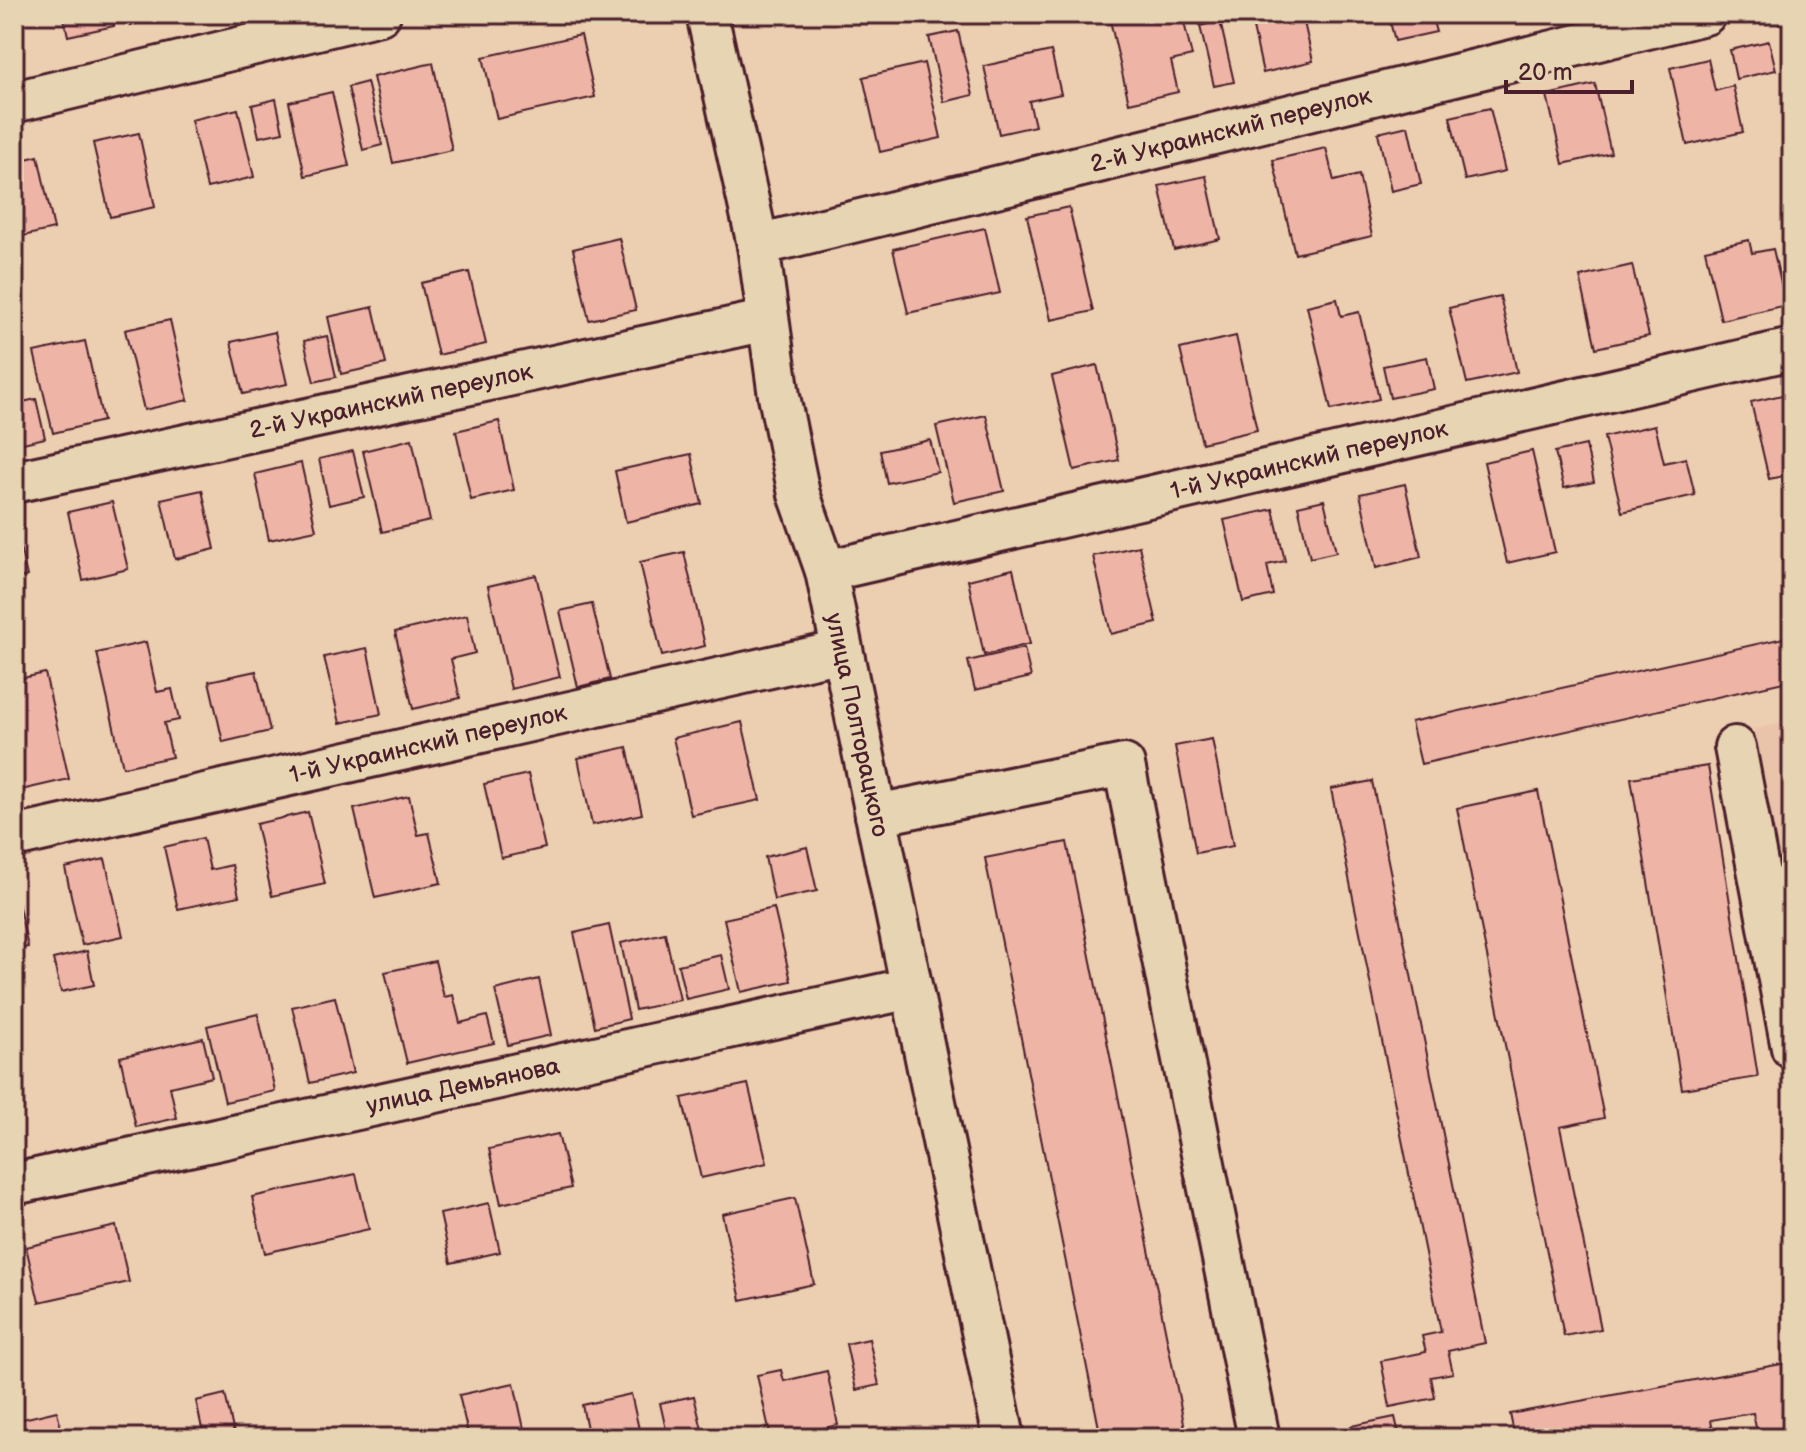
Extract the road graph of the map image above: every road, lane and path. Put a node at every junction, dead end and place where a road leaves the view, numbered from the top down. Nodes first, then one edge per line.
1 (380, 14) edge
2 (707, 14) edge
3 (1705, 14) edge
4 (14, 102) edge
5 (758, 245) junction
6 (768, 320) junction
7 (1792, 349) edge
8 (14, 482) edge
9 (826, 571) junction
10 (842, 651) junction
11 (1735, 747) dead end
12 (876, 815) junction
13 (14, 837) edge
14 (911, 988) junction
15 (1792, 1048) edge
16 (14, 1184) edge
17 (995, 1436) edge
18 (1259, 1438) edge

1 - 4 street
2 - 5 street, улица Полторацкого
3 - 5 street, 2-й Украинский переулок
5 - 6 street, улица Полторацкого
6 - 8 street, 2-й Украинский переулок
6 - 9 street, улица Полторацкого
7 - 9 street, 1-й Украинский переулок
9 - 10 street, улица Полторацкого
10 - 12 street, улица Полторацкого
10 - 13 street, 1-й Украинский переулок
11 - 15 street
12 - 14 street, улица Полторацкого
12 - 18 street
14 - 16 street, улица Демьянова
14 - 17 street, улица Полторацкого

